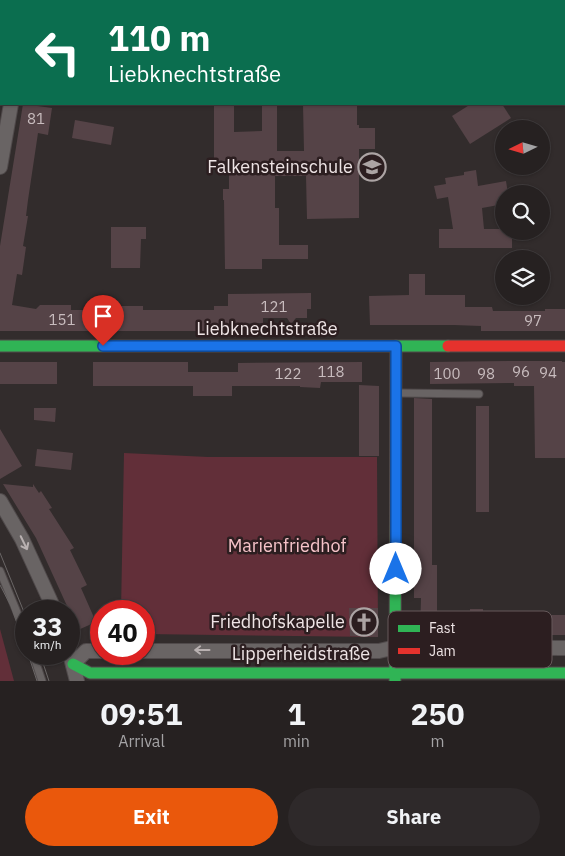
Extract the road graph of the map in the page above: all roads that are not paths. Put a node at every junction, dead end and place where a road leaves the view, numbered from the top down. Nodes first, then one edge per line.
1 (11, 105) edge
2 (0, 167) edge
3 (0, 346) edge
4 (396, 346) junction
5 (565, 346) edge
6 (396, 393) junction
7 (479, 394) dead end
8 (0, 501) edge
9 (0, 571) edge
10 (50, 600) edge
11 (15, 607) edge
12 (396, 611) edge
13 (552, 648) edge
14 (565, 648) edge
15 (388, 649) edge
16 (155, 650) edge
17 (37, 665) edge
18 (73, 665) edge
19 (75, 665) edge
20 (565, 673) edge
21 (395, 676) edge
22 (42, 681) edge
23 (77, 681) edge

1 - 2 street
3 - 4 street, Liebknechtstraße
4 - 5 street, Liebknechtstraße
4 - 6 street
6 - 7 lane
6 - 12 street
8 -> 10 street
9 - 11 lane
13 - 14 street, Lipperheidstraße
15 -> 16 street, Lipperheidstraße
17 - 22 lane
18 - 23 street
19 - 21 street, Lipperheidstraße
20 - 21 street, Lipperheidstraße

